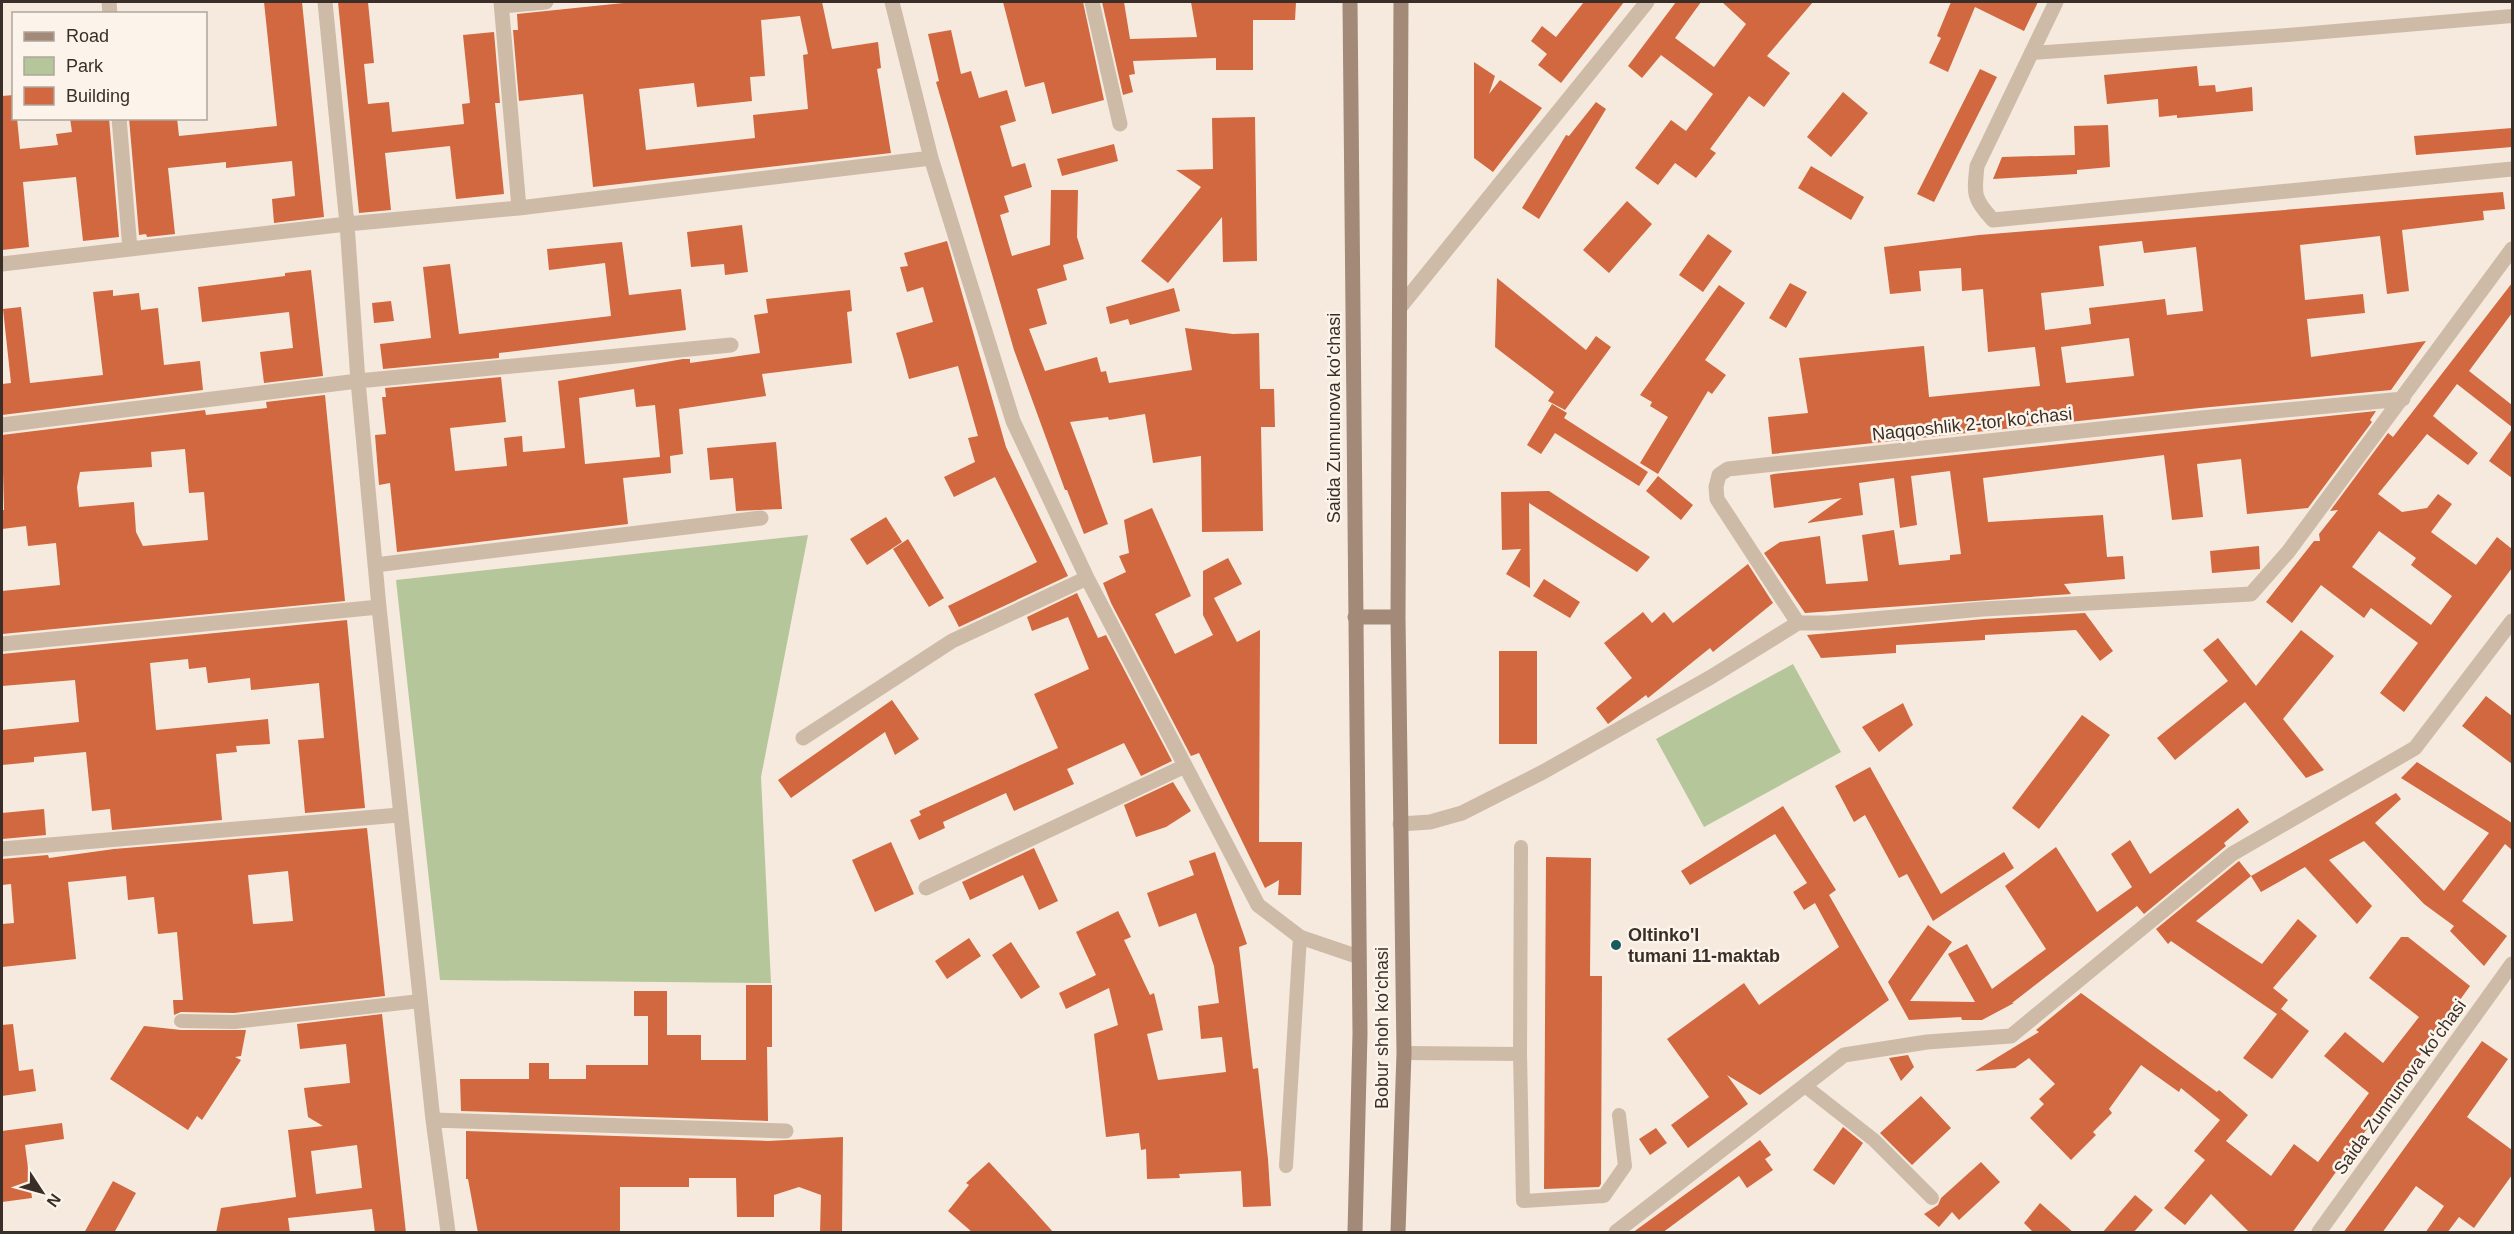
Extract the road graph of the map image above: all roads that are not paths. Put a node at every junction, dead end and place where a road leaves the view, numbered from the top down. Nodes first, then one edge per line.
1 (325, 2) edge
2 (546, 2) edge
3 (892, 2) edge
4 (1092, 2) edge
5 (1350, 2) edge
6 (1401, 2) edge
7 (1647, 2) edge
8 (2056, 2) edge
9 (501, 4) edge
10 (2512, 16) edge
11 (2031, 53) junction
12 (119, 120) edge
13 (1120, 124) dead end
14 (931, 158) junction
15 (2512, 169) edge
16 (519, 208) junction
17 (347, 224) junction
18 (130, 249) junction
19 (2512, 249) edge
20 (2, 264) edge
21 (1401, 306) junction
22 (731, 345) dead end
23 (358, 381) junction
24 (2403, 399) junction
25 (2, 425) edge
26 (761, 518) dead end
27 (375, 565) junction
28 (1087, 578) junction
29 (379, 607) junction
30 (1354, 617) junction
31 (1398, 617) junction
32 (2512, 621) edge
33 (1798, 623) junction
34 (2, 644) edge
35 (803, 738) dead end
36 (1185, 766) junction
37 (399, 815) junction
38 (1400, 824) junction
39 (1358, 834) joint
40 (1521, 847) dead end
41 (2, 849) edge
42 (926, 888) dead end
43 (1300, 938) junction
44 (1359, 957) junction
45 (2512, 964) edge
46 (420, 1001) junction
47 (181, 1021) dead end
48 (1404, 1053) junction
49 (1520, 1054) junction
50 (1805, 1086) junction
51 (1619, 1115) dead end
52 (433, 1120) junction
53 (786, 1131) dead end
54 (1286, 1166) dead end
55 (1932, 1197) dead end
56 (448, 1233) edge
57 (1355, 1233) edge
58 (1398, 1233) edge
59 (1616, 1233) edge
60 (2319, 1233) edge

1 - 17 street
2 - 9 street
3 - 14 street
4 - 13 street
5 - 30 main road, Saida Zunnunova ko'chasi
6 - 21 main road
7 - 21 street
8 - 11 street
9 - 16 street
10 - 11 lane
11 - 15 street
12 - 18 street
14 - 16 street
14 - 28 street
16 - 17 street
17 - 18 street
17 - 23 street
18 - 20 street
19 - 24 street
21 - 31 main road
22 - 23 street
23 - 25 street
23 - 27 street
24 - 33 street
24 - 33 street, Naqqoshlik 2-tor koʻchasi
26 - 27 street
27 - 29 street
28 - 35 street
28 - 36 street
29 - 34 street
29 - 37 street
30 - 31 main road
30 - 39 main road, Saida Zunnunova ko'chasi
31 - 38 main road
32 - 50 street
33 - 38 street
36 - 42 street
36 - 43 street
37 - 41 street
37 - 46 street
38 - 48 main road, Bobur shoh koʻchasi
39 - 44 main road, Bobur shoh koʻchasi
40 - 49 lane
43 - 44 street
43 - 54 lane
44 - 57 main road, Bobur shoh koʻchasi
45 - 60 street, Saida Zunnunova koʻchasi
46 - 47 lane
46 - 52 street
48 - 49 lane
48 - 58 main road, Bobur shoh koʻchasi
49 - 51 lane
50 - 55 lane
50 - 59 street
52 - 53 street
52 - 56 street

